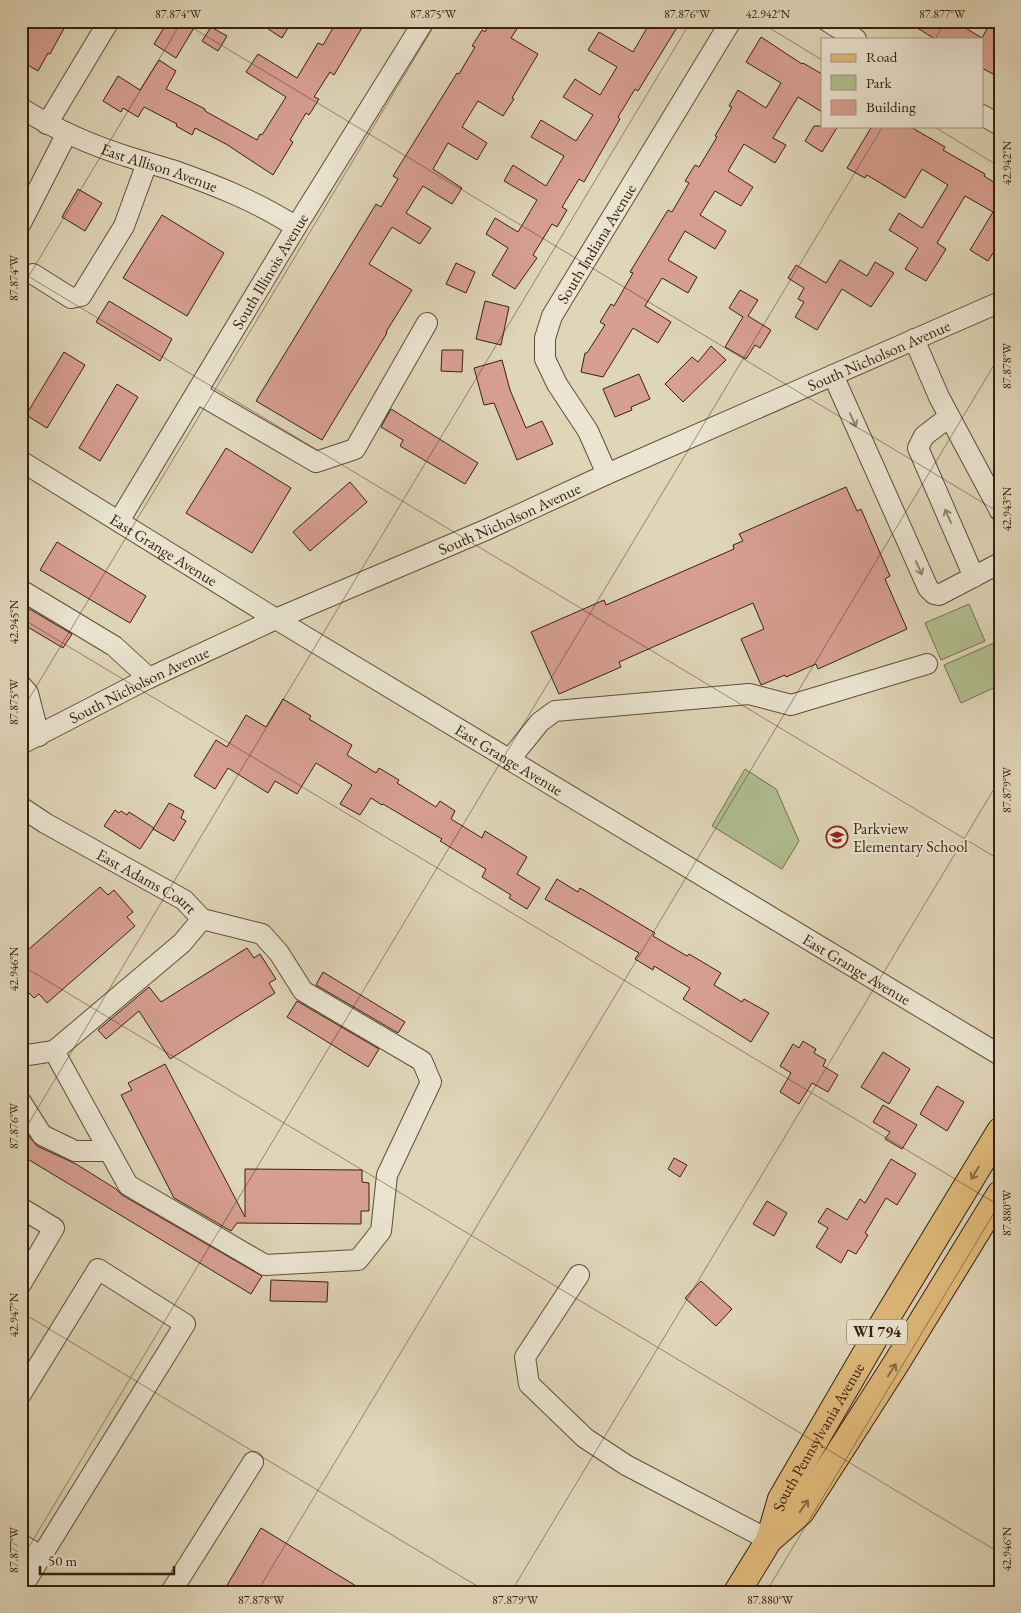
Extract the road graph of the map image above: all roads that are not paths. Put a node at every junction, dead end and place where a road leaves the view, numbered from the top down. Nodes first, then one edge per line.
1 (108, 21) edge
2 (424, 21) edge
3 (731, 21) edge
4 (827, 21) edge
5 (854, 38) edge
6 (21, 108) edge
7 (984, 116) edge
8 (47, 124) junction
9 (1000, 125) edge
10 (67, 133) junction
11 (147, 162) junction
12 (21, 223) edge
13 (296, 227) junction
14 (33, 274) dead end
15 (1000, 302) edge
16 (428, 323) dead end
17 (914, 340) junction
18 (833, 375) junction
19 (197, 393) junction
20 (949, 417) junction
21 (21, 461) edge
22 (607, 474) junction
23 (1000, 511) edge
24 (119, 522) junction
25 (1000, 563) edge
26 (974, 577) junction
27 (21, 590) edge
28 (276, 619) junction
29 (927, 664) dead end
30 (150, 678) junction
31 (21, 685) edge
32 (39, 736) junction
33 (21, 744) edge
34 (510, 759) junction
35 (21, 807) edge
36 (202, 919) junction
37 (54, 1051) junction
38 (1000, 1055) edge
39 (21, 1056) edge
40 (21, 1102) edge
41 (1000, 1131) edge
42 (109, 1151) junction
43 (1000, 1194) edge
44 (21, 1208) edge
45 (579, 1275) dead end
46 (21, 1284) edge
47 (21, 1394) edge
48 (252, 1462) dead end
49 (769, 1540) junction
50 (21, 1544) edge
51 (42, 1557) junction
52 (21, 1589) edge
53 (171, 1592) edge
54 (738, 1592) edge

1 - 8 street
2 - 13 street, South Illinois Avenue
3 - 22 street, South Indiana Avenue
4 - 5 street
6 - 8 street, East Allison Avenue
7 - 9 street
8 - 10 street, East Allison Avenue
10 - 11 street, East Allison Avenue
10 - 12 street
11 - 13 street, East Allison Avenue
11 - 14 street
13 - 19 street, South Illinois Avenue
15 - 17 street, South Nicholson Avenue
16 - 19 street
17 - 18 street, South Nicholson Avenue
17 - 20 street
18 - 22 street, South Nicholson Avenue
18 -> 26 street
19 - 24 street, South Illinois Avenue
20 - 23 street
26 -> 20 street
21 - 24 street, East Grange Avenue
22 - 28 street, South Nicholson Avenue
24 - 28 street, East Grange Avenue
25 - 26 street
27 - 30 street
28 - 30 street, South Nicholson Avenue
28 - 34 street, East Grange Avenue
29 - 34 street
30 - 32 street, South Nicholson Avenue
31 - 32 street
32 - 33 street, South Nicholson Avenue
34 - 38 street, East Grange Avenue
35 - 36 street, East Adams Court
36 - 37 street, East Adams Court
36 - 42 street
37 - 39 street
37 - 42 street
40 - 42 street
41 -> 49 main road, South Pennsylvania Avenue / WI 794
49 -> 43 main road, South Pennsylvania Avenue / WI 794
44 - 46 street
45 - 49 street
47 - 51 street
48 - 53 street
49 - 54 main road, South Pennsylvania Avenue / WI 794
50 - 51 street
51 - 52 street

